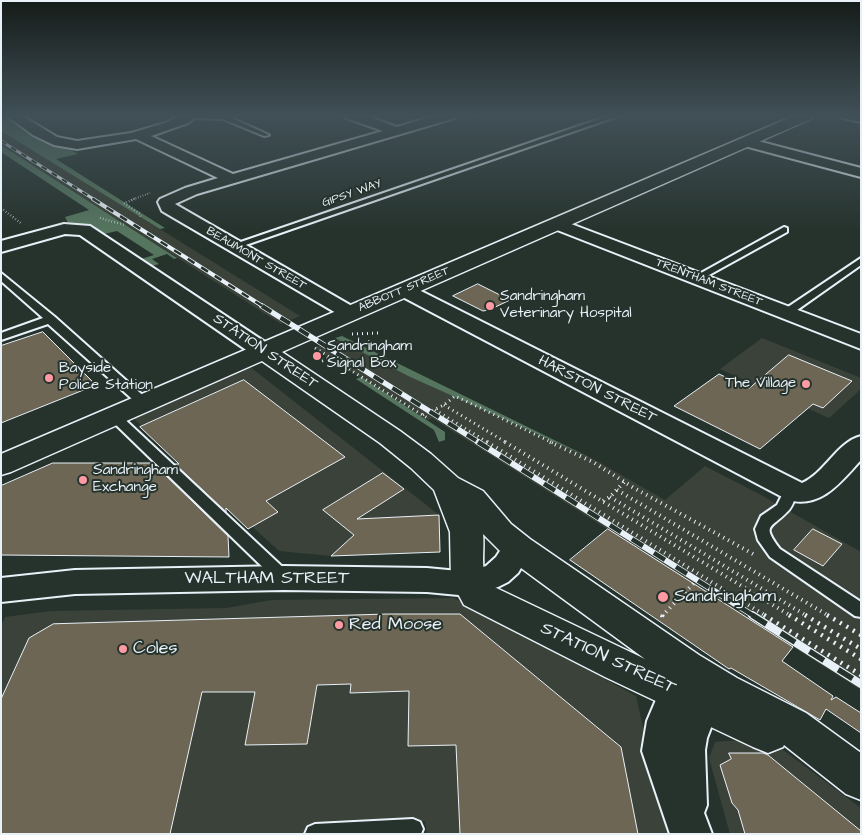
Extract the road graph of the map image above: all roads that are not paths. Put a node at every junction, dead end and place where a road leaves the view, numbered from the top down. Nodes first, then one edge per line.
1 (177, 154) edge
2 (319, 154) edge
3 (504, 154) edge
4 (719, 154) edge
5 (790, 154) edge
6 (861, 173) edge
7 (231, 180) junction
8 (558, 224) junction
9 (784, 230) dead end
10 (5, 241) edge
11 (234, 246) junction
12 (861, 262) edge
13 (1, 276) edge
14 (697, 278) junction
15 (404, 290) junction
16 (350, 313) junction
17 (786, 313) junction
18 (51, 319) junction
19 (1, 337) edge
20 (861, 342) edge
21 (263, 351) junction
22 (144, 403) junction
23 (114, 416) junction
24 (861, 444) edge
25 (1, 465) edge
26 (447, 485) junction
27 (791, 490) junction
28 (512, 543) junction
29 (468, 569) junction
30 (284, 578) junction
31 (3, 593) edge
32 (861, 611) edge
33 (692, 690) junction
34 (854, 774) edge
35 (689, 828) edge
36 (413, 830) dead end
37 (315, 834) edge

1 - 7 street
2 - 7 street
3 - 11 lane, GIPSY WAY
4 - 8 street, ABBOTT STREET
5 - 6 street
7 - 11 street, BEAUMONT STREET
8 - 14 street, TRENTHAM STREET
8 - 15 street, ABBOTT STREET
9 - 14 lane
10 - 21 street, STATION STREET
11 - 16 street, BEAUMONT STREET
12 - 17 lane
13 - 18 lane
14 - 17 street, TRENTHAM STREET
15 - 16 street, ABBOTT STREET
15 - 27 street, HARSTON STREET
16 - 21 street, ABBOTT STREET
17 - 20 street, TRENTHAM STREET
18 - 19 lane
18 - 22 lane
21 - 22 street, ABBOTT STREET
21 - 26 street, STATION STREET
22 - 23 street, ABBOTT STREET
23 - 25 street, ABBOTT STREET
23 - 30 lane
24 - 27 street
26 - 28 street, STATION STREET
26 - 29 street, STATION STREET
27 - 32 lane
28 - 29 street
28 - 33 street, STATION STREET
29 - 30 street, WALTHAM STREET
29 - 33 street, STATION STREET
30 - 31 street, WALTHAM STREET
33 - 34 street, STATION STREET
33 - 35 street
36 - 37 lane

